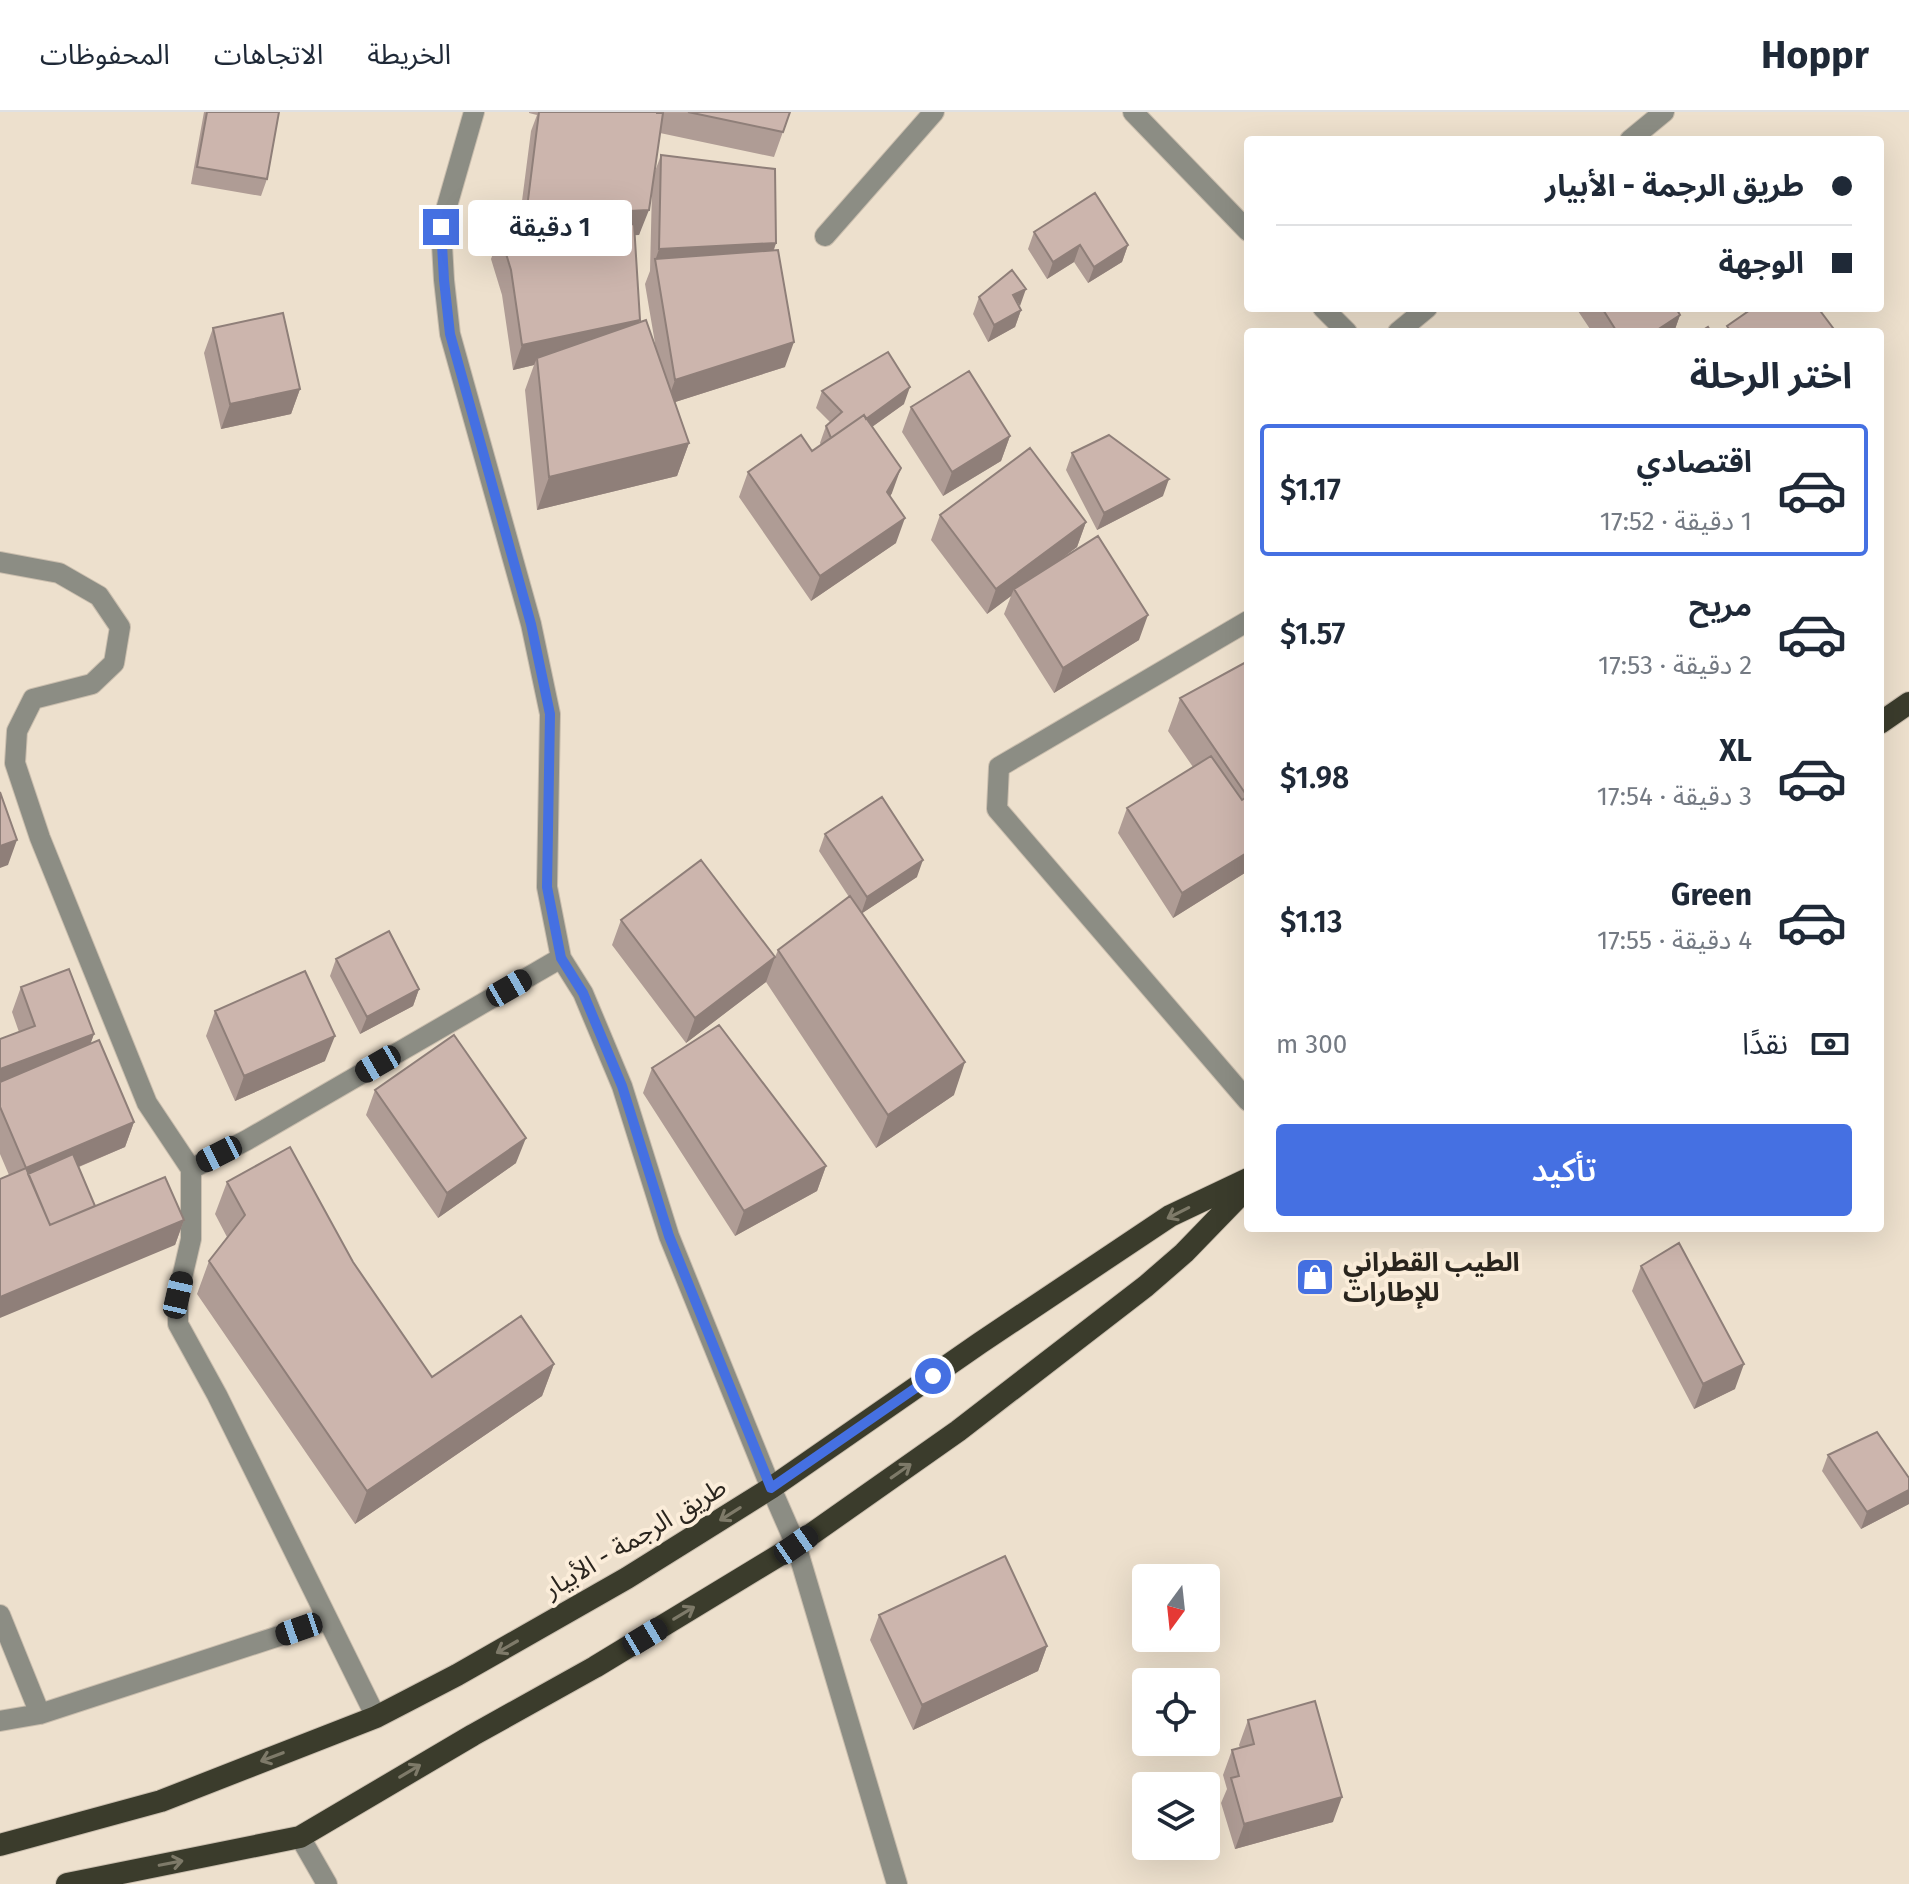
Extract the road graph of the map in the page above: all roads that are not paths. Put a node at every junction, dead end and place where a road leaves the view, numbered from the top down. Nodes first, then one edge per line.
1 (474, 112) edge
2 (934, 112) edge
3 (1133, 112) edge
4 (1664, 112) edge
5 (1635, 136) edge
6 (1244, 227) edge
7 (825, 236) dead end
8 (1327, 312) edge
9 (1422, 312) edge
10 (1343, 328) edge
11 (1403, 328) edge
12 (0, 562) edge
13 (1244, 623) edge
14 (1909, 703) edge
15 (1884, 720) edge
16 (561, 958) junction
17 (1244, 1096) edge
18 (191, 1169) junction
19 (1244, 1181) edge
20 (1244, 1191) edge
21 (771, 1488) junction
22 (796, 1545) junction
23 (0, 1615) edge
24 (328, 1620) junction
25 (40, 1714) junction
26 (376, 1717) junction
27 (0, 1721) edge
28 (300, 1837) junction
29 (0, 1845) edge
30 (67, 1884) edge
31 (327, 1884) edge
32 (897, 1884) edge

1 - 16 street
2 - 7 street
3 - 6 street
4 - 5 street
8 - 10 street
9 - 11 street
12 - 18 street
13 - 17 street
14 - 15 highway
16 - 18 street
16 - 21 street
18 - 24 street
19 -> 21 highway, طريق الرجمة - الأبيار
22 -> 20 highway
21 - 22 street
21 -> 26 highway, طريق الرجمة - الأبيار
28 -> 22 highway
22 - 32 street
23 - 25 street
24 - 25 street
24 - 26 street
25 - 27 street
26 -> 29 highway, طريق الرجمة - الأبيار
30 -> 28 highway
28 - 31 street

